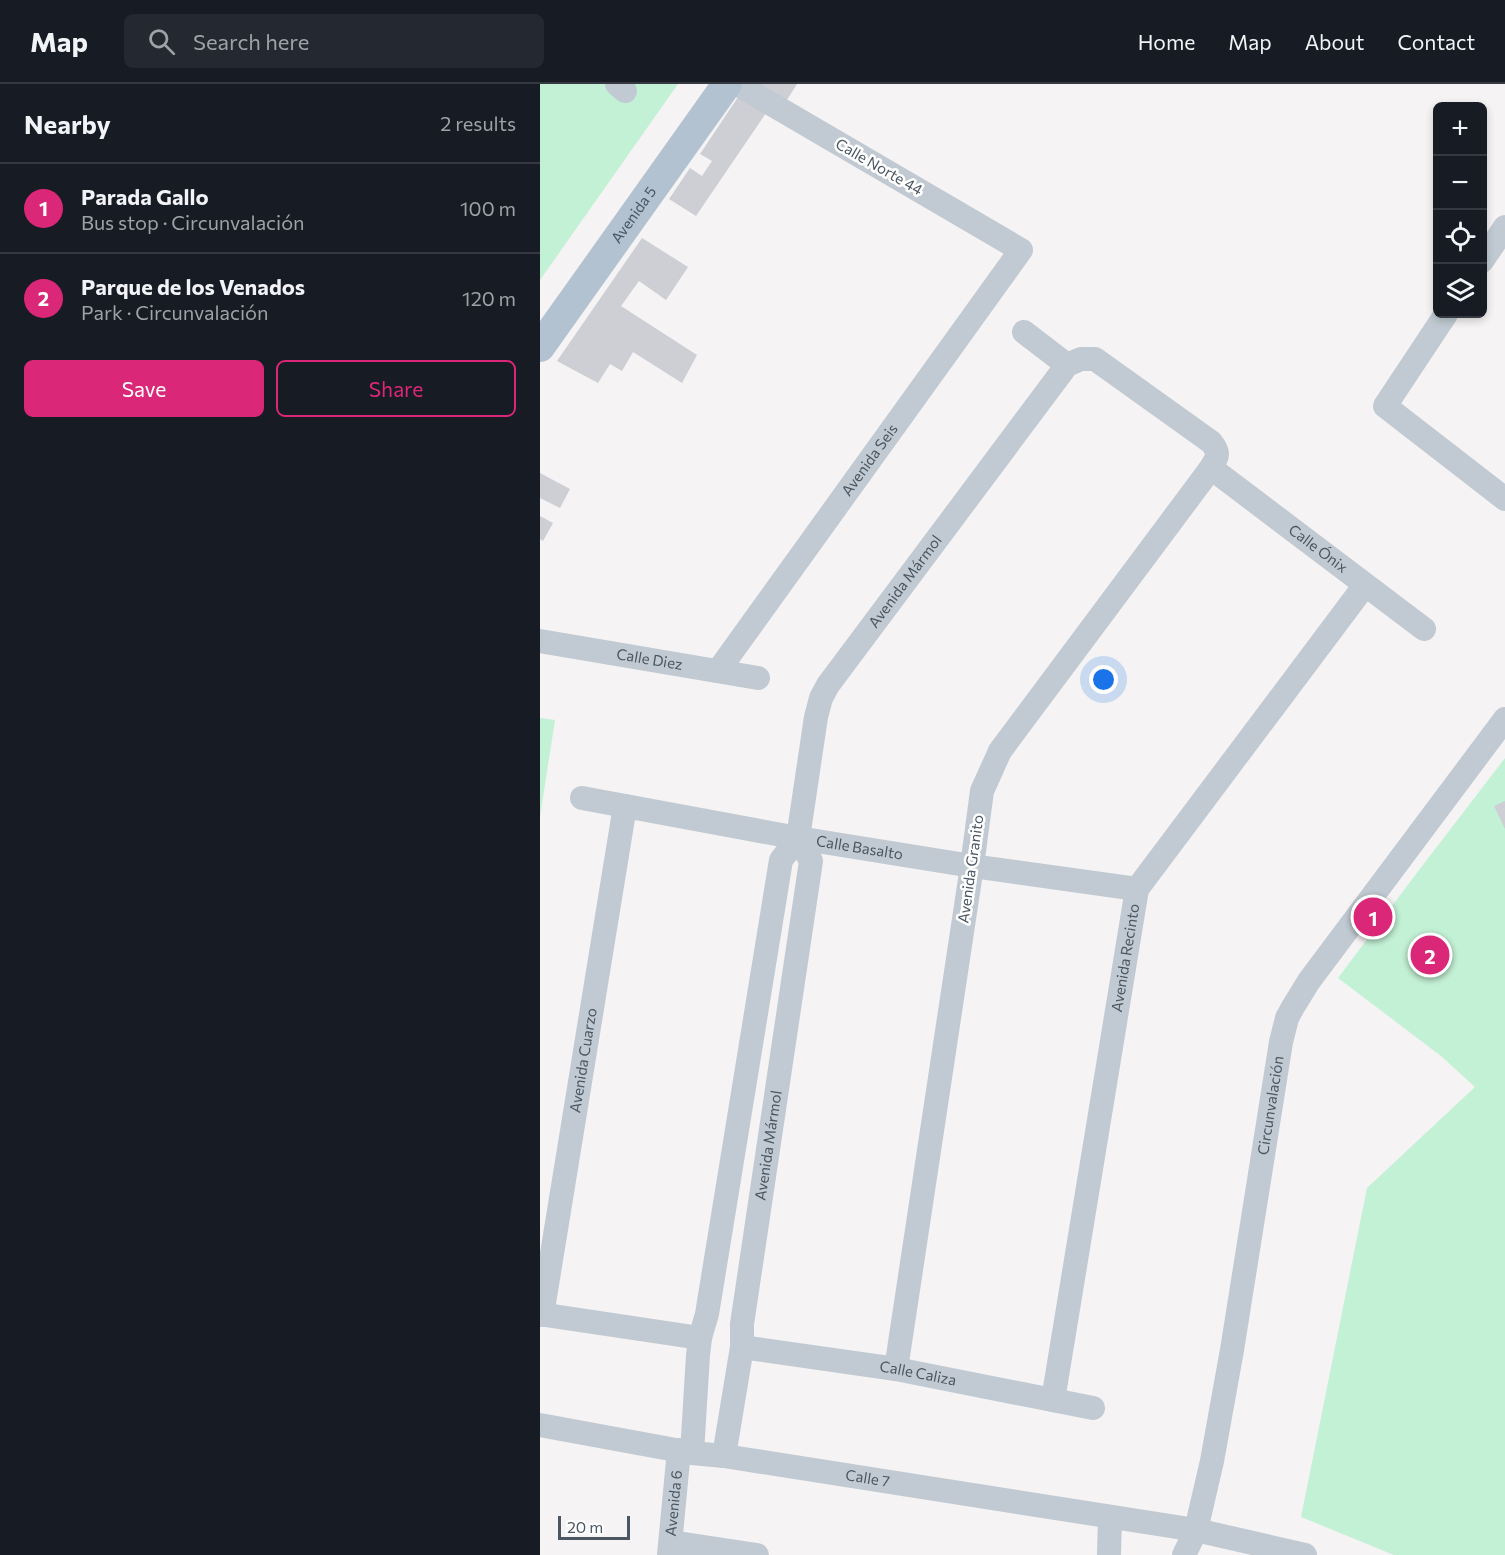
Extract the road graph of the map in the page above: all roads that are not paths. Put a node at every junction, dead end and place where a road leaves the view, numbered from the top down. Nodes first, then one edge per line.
1 (727, 84) edge
2 (737, 84) edge
3 (1505, 227) edge
4 (1021, 250) joint
5 (1487, 254) edge
6 (1443, 318) edge
7 (1024, 332) dead end
8 (540, 347) edge
9 (1074, 362) junction
10 (1212, 468) junction
11 (1505, 500) edge
12 (1365, 585) junction
13 (1424, 629) dead end
14 (540, 641) edge
15 (718, 671) junction
16 (758, 678) dead end
17 (1505, 719) edge
18 (582, 798) dead end
19 (625, 806) junction
20 (798, 838) junction
21 (972, 866) junction
22 (1137, 890) junction
23 (541, 1314) edge
24 (707, 1314) junction
25 (741, 1346) junction
26 (699, 1347) junction
27 (896, 1369) junction
28 (1053, 1400) junction
29 (1093, 1408) dead end
30 (540, 1425) edge
31 (685, 1452) junction
32 (724, 1456) junction
33 (1110, 1517) junction
34 (1196, 1530) junction
35 (670, 1548) edge
36 (757, 1555) edge
37 (1109, 1555) edge
38 (1184, 1555) edge
39 (1305, 1555) edge

1 - 8 main road, Avenida 5
2 - 4 street, Calle Norte 44
3 - 5 street
4 - 15 street, Avenida Seis
6 - 11 street
7 - 9 street
9 - 10 street
9 - 20 street, Avenida Mármol
10 - 12 street, Calle Ónix
10 - 21 street, Avenida Granito
12 - 13 street, Calle Ónix
12 - 22 street, Avenida Recinto
14 - 15 street, Calle Diez
15 - 16 street, Calle Diez
17 - 34 street, Circunvalación
18 - 19 street, Calle Basalto
19 - 20 street, Calle Basalto
19 - 23 street, Avenida Cuarzo
20 - 21 street, Calle Basalto
20 - 24 street, Avenida Mármol
20 - 25 street, Avenida Mármol
21 - 22 street, Calle Basalto
21 - 27 street, Avenida Granito
22 - 28 street, Avenida Recinto
23 - 26 street
24 - 25 street
24 - 26 street, Avenida Mármol
25 - 26 street
25 - 27 street, Calle Caliza
25 - 32 street, Avenida Mármol
26 - 31 street, Avenida 6
27 - 28 street, Calle Caliza
28 - 29 street, Calle Caliza
30 - 31 street, Calle 7
31 - 32 street, Calle 7
31 - 35 street, Avenida 6
32 - 33 street, Calle 7
33 - 34 street, Calle 7
33 - 37 street
34 - 38 street, Circunvalación
34 - 39 street, Calle 7
35 - 36 street

